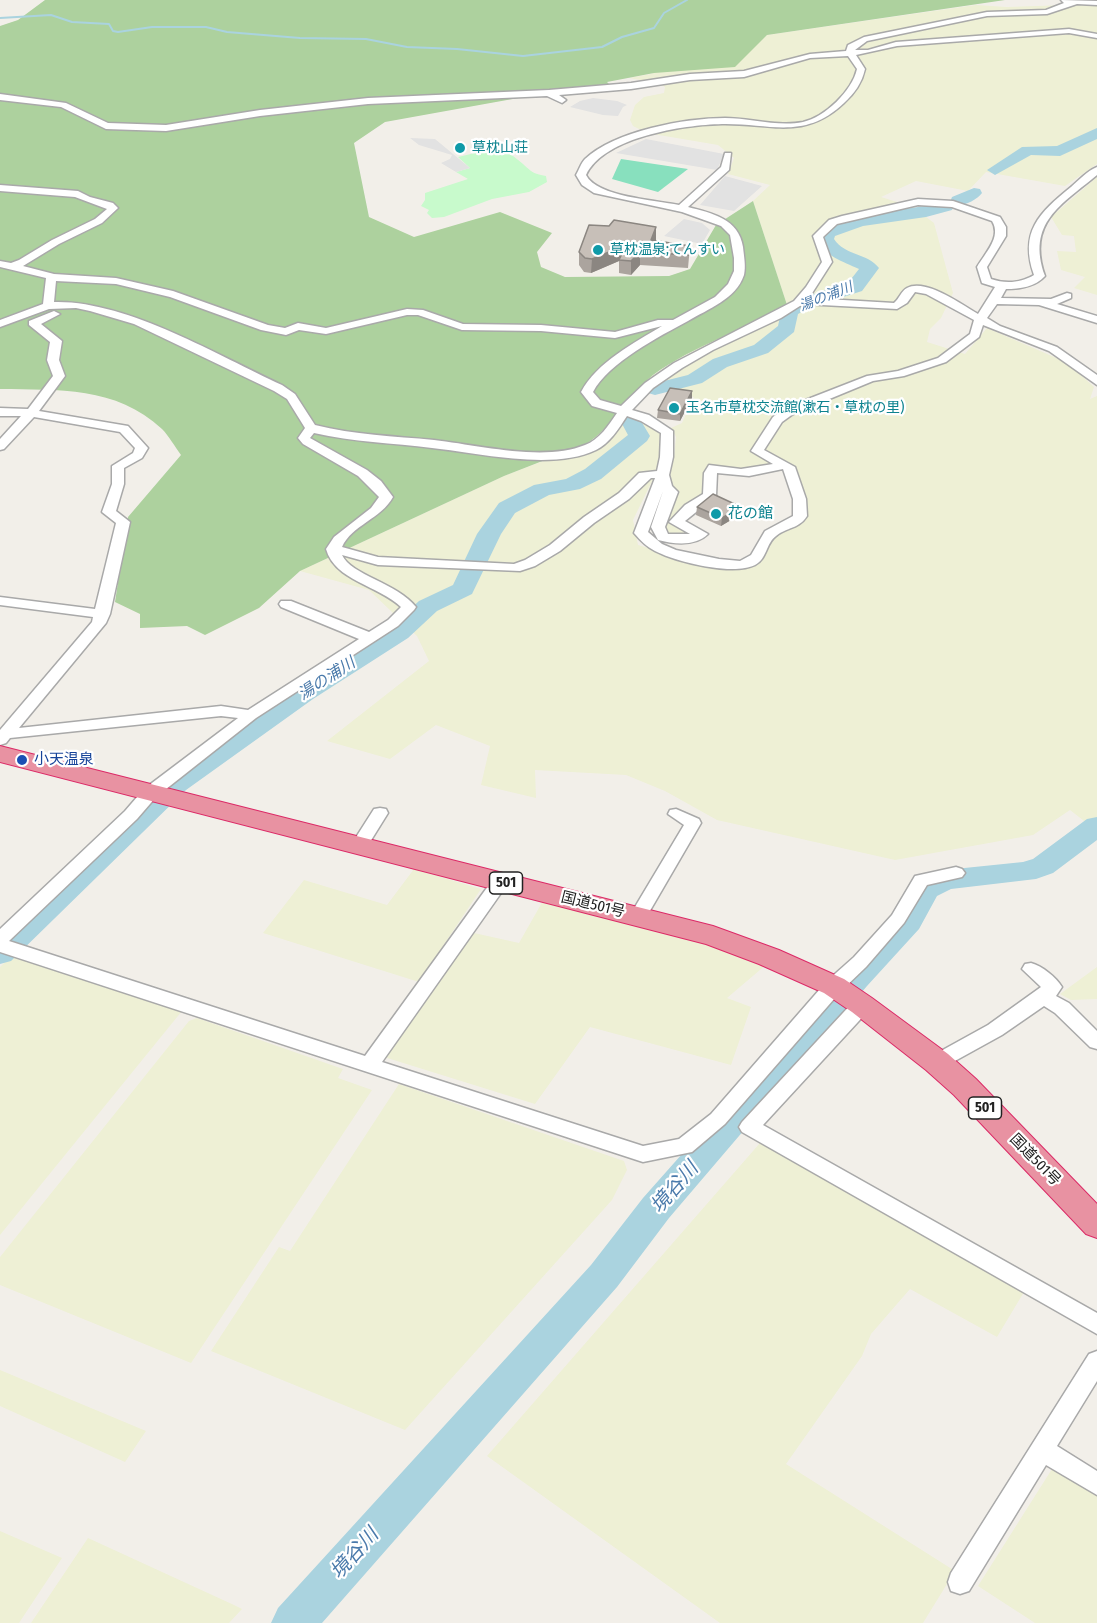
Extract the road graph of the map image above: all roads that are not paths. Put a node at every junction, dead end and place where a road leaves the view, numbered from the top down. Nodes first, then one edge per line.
1 (1055, 0) edge
2 (1075, 2) junction
3 (1097, 3) edge
4 (1097, 36) edge
5 (850, 53) junction
6 (549, 93) junction
7 (0, 97) edge
8 (562, 100) dead end
9 (728, 155) dead end
10 (1097, 170) edge
11 (0, 188) edge
12 (680, 209) junction
13 (0, 264) edge
14 (14, 266) junction
15 (51, 277) junction
16 (1002, 284) junction
17 (1067, 296) dead end
18 (993, 301) junction
19 (806, 302) junction
20 (1042, 303) junction
21 (48, 306) junction
22 (120, 316) junction
23 (980, 318) junction
24 (1097, 320) edge
25 (676, 322) junction
26 (0, 324) edge
27 (1097, 381) edge
28 (624, 411) junction
29 (0, 412) edge
30 (31, 413) junction
31 (311, 428) junction
32 (0, 446) edge
33 (784, 465) junction
34 (663, 476) junction
35 (333, 549) junction
36 (0, 601) edge
37 (286, 604) dead end
38 (103, 614) junction
39 (370, 638) junction
40 (251, 715) junction
41 (1, 742) edge
42 (158, 795) junction
43 (380, 813) dead end
44 (676, 814) dead end
45 (358, 846) junction
46 (956, 873) dead end
47 (500, 882) junction
48 (638, 917) junction
49 (5, 945) edge
50 (1031, 969) dead end
51 (849, 996) junction
52 (1042, 997) junction
53 (1097, 1042) edge
54 (937, 1062) junction
55 (368, 1066) junction
56 (1097, 1225) edge
57 (1097, 1324) edge
58 (1097, 1361) edge
59 (1042, 1450) junction
60 (1097, 1484) edge
61 (960, 1582) dead end

1 - 2 street
2 - 3 street
2 - 5 street
4 - 5 street
5 - 6 street
5 - 12 street
6 - 7 street
6 - 8 street
9 - 12 street
10 - 16 street
11 - 14 street
12 - 25 street
13 - 14 street
14 - 15 street
15 - 21 street
15 - 25 street
16 - 18 street
16 - 19 street
17 - 20 street
18 - 20 street
18 - 23 street
19 - 23 street
19 - 28 street
20 - 24 street
21 - 22 street
21 - 26 street
22 - 30 street
22 - 31 street
23 - 27 street
23 - 33 street
25 - 28 street
28 - 31 street
28 - 34 street
29 - 30 street
30 - 32 street
30 - 38 street
31 - 35 street
33 - 34 street
33 - 34 street
34 - 35 street
35 - 39 street
36 - 38 street
37 - 39 street
38 - 41 street
39 - 40 street
40 - 41 street
40 - 42 street
41 - 42 highway, 国道501号 / 501
42 - 45 highway, 国道501号 / 501
42 - 49 street
43 - 45 street
44 - 48 street
45 - 47 highway, 国道501号 / 501
46 - 51 street
47 - 48 highway, 国道501号 / 501
47 - 55 street
48 - 51 highway, 国道501号 / 501
49 - 55 street
50 - 52 street
51 - 54 highway, 国道501号 / 501
51 - 55 street
51 - 57 street
52 - 53 street
52 - 54 street
54 - 56 highway, 国道501号 / 501
58 - 59 street
59 - 60 street
59 - 61 street

